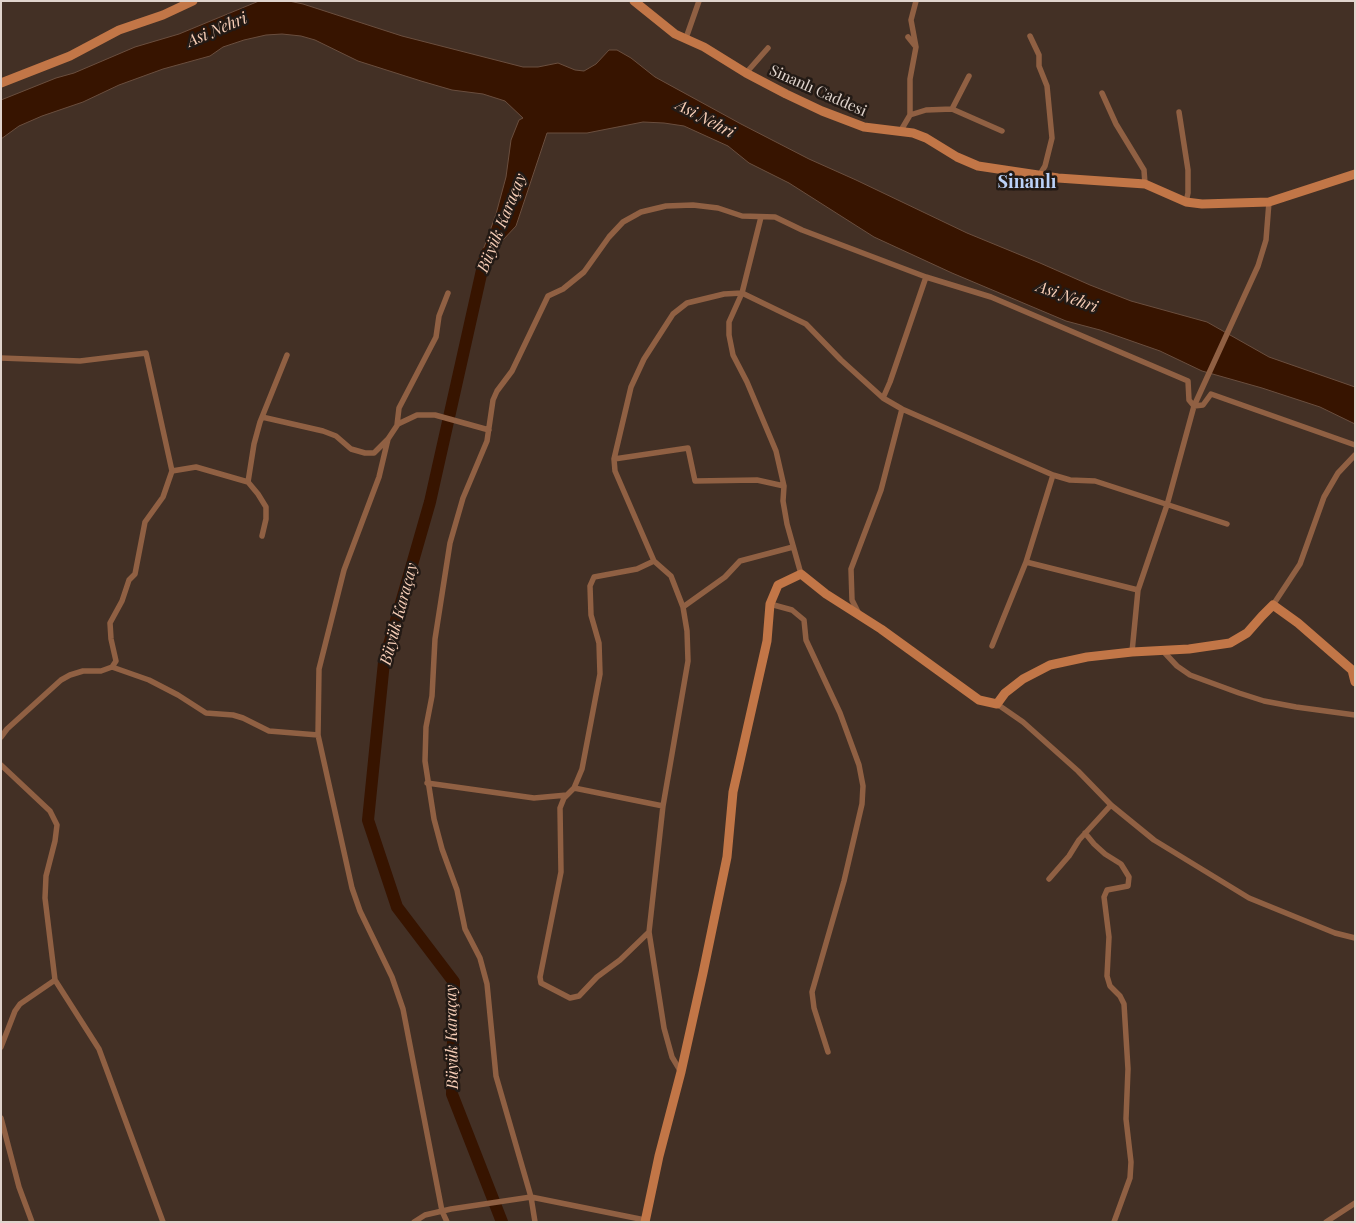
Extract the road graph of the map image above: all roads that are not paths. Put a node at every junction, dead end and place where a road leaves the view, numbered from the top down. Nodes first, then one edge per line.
1 (193, 1) edge
2 (634, 1) edge
3 (699, 1) edge
4 (916, 1) edge
5 (1030, 36) dead end
6 (908, 37) dead end
7 (686, 38) junction
8 (916, 47) junction
9 (768, 48) dead end
10 (746, 73) junction
11 (968, 76) dead end
12 (1, 83) edge
13 (1102, 93) dead end
14 (952, 109) junction
15 (1179, 112) dead end
16 (910, 115) junction
17 (1002, 131) dead end
18 (900, 132) junction
19 (1355, 174) edge
20 (1040, 176) junction
21 (1145, 184) junction
22 (1186, 202) junction
23 (1269, 202) junction
24 (761, 217) junction
25 (926, 277) junction
26 (448, 293) dead end
27 (742, 293) junction
28 (287, 355) dead end
29 (1, 358) edge
30 (883, 398) junction
31 (1194, 406) junction
32 (902, 409) junction
33 (262, 417) junction
34 (397, 426) junction
35 (489, 430) junction
36 (388, 439) junction
37 (1355, 445) edge
38 (1355, 455) edge
39 (614, 459) junction
40 (172, 471) junction
41 (1053, 475) junction
42 (248, 482) junction
43 (784, 486) junction
44 (1167, 505) junction
45 (1227, 524) dead end
46 (262, 536) dead end
47 (792, 547) junction
48 (654, 562) junction
49 (1026, 562) junction
50 (801, 574) junction
51 (1138, 590) junction
52 (770, 604) junction
53 (1273, 606) junction
54 (683, 607) junction
55 (859, 615) junction
56 (992, 646) dead end
57 (1163, 651) junction
58 (1132, 652) junction
59 (112, 666) junction
60 (1355, 682) edge
61 (997, 704) junction
62 (1355, 715) edge
63 (318, 736) junction
64 (1, 737) edge
65 (1, 765) edge
66 (427, 783) junction
67 (574, 788) junction
68 (567, 795) junction
69 (1111, 805) junction
70 (662, 806) junction
71 (1085, 833) junction
72 (1049, 879) dead end
73 (649, 932) junction
74 (1355, 938) edge
75 (55, 980) junction
76 (1, 1047) edge
77 (828, 1052) dead end
78 (682, 1072) junction
79 (1, 1118) edge
80 (532, 1197) junction
81 (1355, 1203) edge
82 (442, 1211) junction
83 (640, 1221) edge
84 (32, 1222) edge
85 (163, 1222) edge
86 (414, 1222) edge
87 (447, 1222) edge
88 (535, 1222) edge
89 (1114, 1222) edge
90 (1326, 1222) edge

1 - 12 street
2 - 7 street, Sinanlı Caddesi
3 - 7 street
4 - 8 street
5 - 20 street
6 - 8 street
7 - 10 street, Sinanlı Caddesi
8 - 16 street
9 - 10 street
10 - 18 street, Sinanlı Caddesi
11 - 14 street
13 - 21 street
14 - 16 street
14 - 17 street
15 - 22 street
16 - 18 street
18 - 20 street, Sinanlı Caddesi
19 - 23 street, Sinanlı Caddesi
20 - 21 street, Sinanlı Caddesi
21 - 22 street, Sinanlı Caddesi
22 - 23 street, Sinanlı Caddesi
23 - 31 street
24 - 25 street
24 - 27 street
24 - 35 street
25 - 30 street
25 - 31 street
26 - 34 street
27 - 30 street
27 - 39 street
27 - 43 street
28 - 33 street
29 - 40 street
30 - 32 street
31 - 37 street
31 - 44 street
32 - 41 street
32 - 55 street
33 - 36 street
33 - 42 street
34 - 35 street
34 - 36 street
35 - 66 street
36 - 63 street
38 - 53 street
39 - 43 street
39 - 48 street
40 - 42 street
40 - 59 street
41 - 44 street
41 - 49 street
42 - 46 street
43 - 47 street
44 - 45 street
44 - 51 street
47 - 50 street
47 - 54 street
48 - 54 street
48 - 67 street
49 - 51 street
49 - 56 street
50 - 52 street
50 - 55 street
51 - 58 street
52 - 77 street
52 - 78 street
53 - 57 street
53 - 60 street
54 - 70 street
55 - 61 street
57 - 58 street
57 - 62 street
58 - 61 street
59 - 63 street
59 - 64 street
61 - 69 street
63 - 82 street
65 - 75 street
66 - 68 street
66 - 80 street
67 - 68 street
67 - 70 street
68 - 73 street
69 - 71 street
69 - 74 street
70 - 73 street
71 - 72 street
71 - 89 street
73 - 78 street
75 - 76 street
75 - 85 street
78 - 83 street
79 - 84 street
80 - 82 street
80 - 83 street
80 - 88 street
81 - 90 street
82 - 86 street
82 - 87 street

